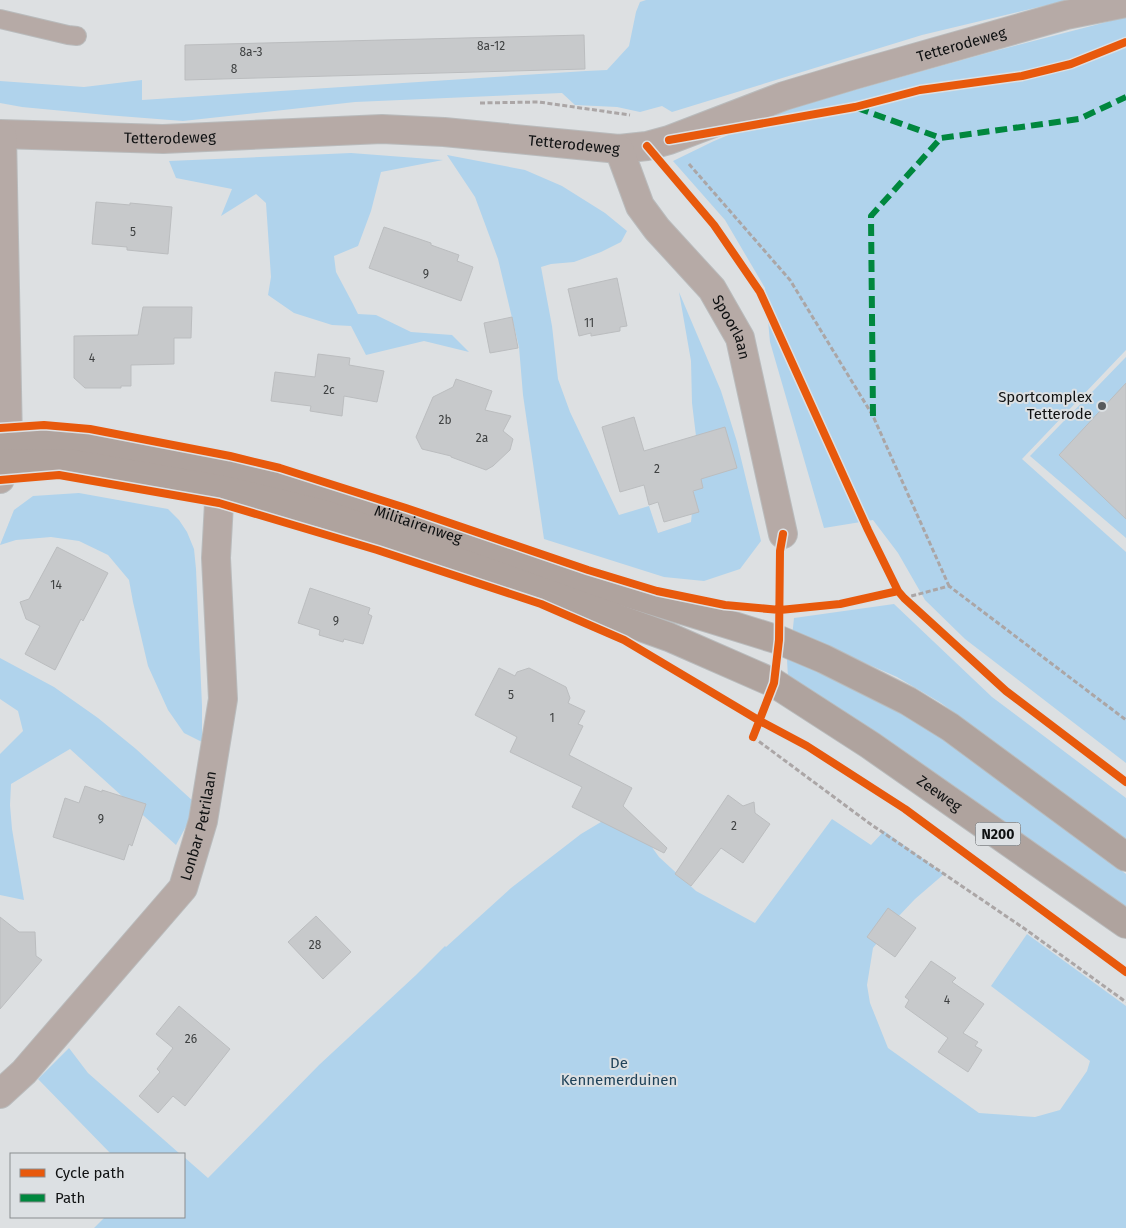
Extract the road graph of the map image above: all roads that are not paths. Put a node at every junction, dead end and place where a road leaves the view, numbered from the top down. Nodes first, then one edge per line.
1 (1126, 2) edge
2 (0, 18) edge
3 (77, 36) dead end
4 (1, 135) edge
5 (619, 149) junction
6 (2, 458) edge
7 (224, 490) junction
8 (783, 534) dead end
9 (774, 683) joint
10 (1126, 857) edge
11 (1126, 924) edge
12 (0, 1094) edge

1 - 5 street, Tetterodeweg
2 - 3 lane
4 - 5 street, Tetterodeweg
4 - 6 street
5 - 8 street, Spoorlaan
6 - 7 main road, Militairenweg / N200
6 - 10 main road, Militairenweg
7 - 9 main road, Militairenweg / N200
7 - 12 street, Lonbar Petrilaan
9 - 11 main road, Zeeweg / N200

